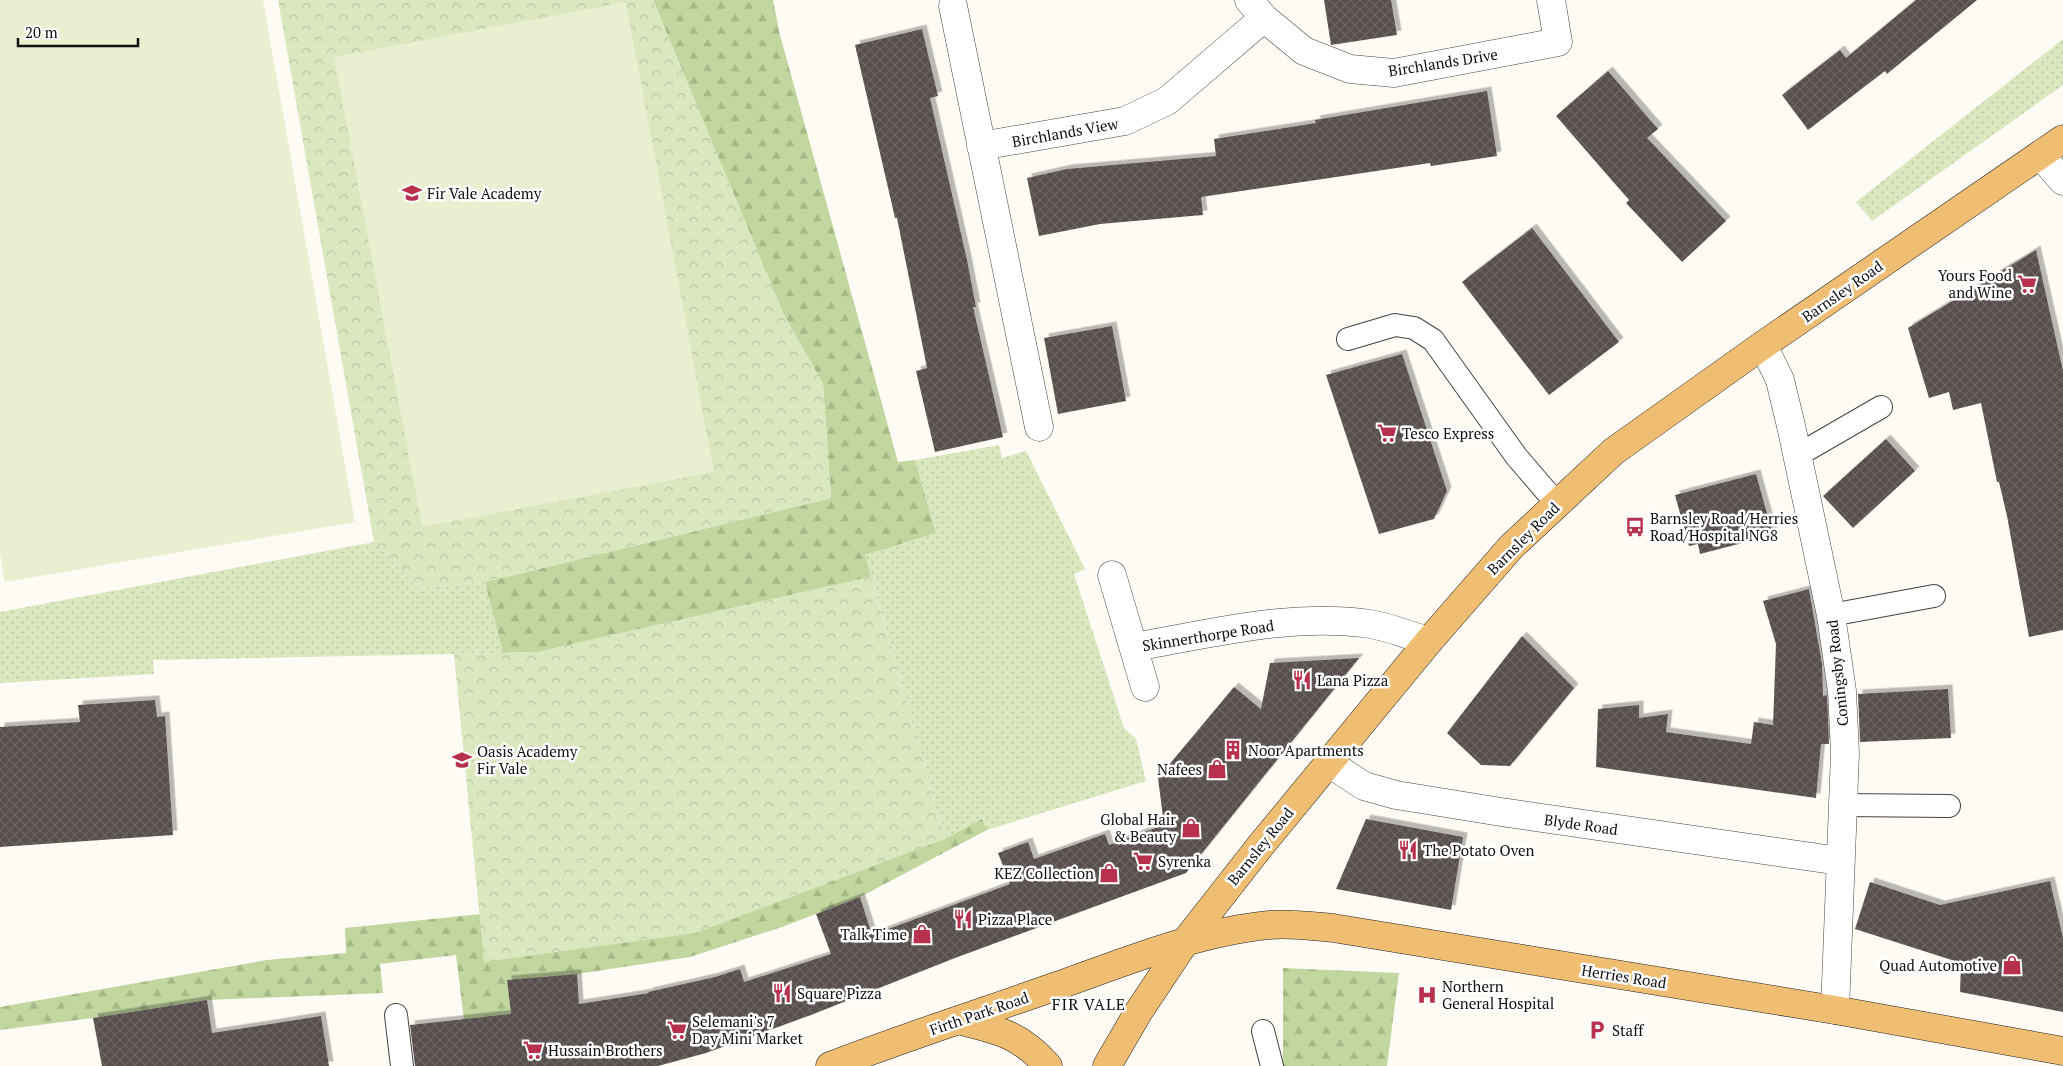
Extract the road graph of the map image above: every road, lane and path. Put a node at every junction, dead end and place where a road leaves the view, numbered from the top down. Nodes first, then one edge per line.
1 (1551, 0) edge
2 (952, 3) edge
3 (1257, 9) edge
4 (2063, 138) edge
5 (981, 146) junction
6 (2040, 155) junction
7 (2063, 181) edge
8 (1348, 339) dead end
9 (1763, 345) junction
10 (1880, 407) dead end
11 (1039, 428) dead end
12 (1798, 455) junction
13 (1557, 504) junction
14 (1112, 575) dead end
15 (1934, 596) dead end
16 (1831, 615) junction
17 (1429, 641) junction
18 (1134, 647) junction
19 (1145, 687) dead end
20 (1328, 763) junction
21 (1842, 805) junction
22 (1949, 806) dead end
23 (1840, 861) junction
24 (1185, 942) junction
25 (1835, 1010) junction
26 (396, 1015) dead end
27 (958, 1020) junction
28 (1263, 1030) dead end
29 (2063, 1051) edge
30 (402, 1066) edge
31 (830, 1066) edge
32 (1048, 1066) edge
33 (1107, 1066) edge
34 (1272, 1066) edge

1 - 3 street, Birchlands Drive
2 - 5 street
3 - 5 street, Birchlands View
4 - 6 main road, Barnsley Road
5 - 11 street
6 - 7 street
6 - 9 main road, Barnsley Road
8 - 13 lane
9 - 12 street, Coningsby Road
9 - 13 main road, Barnsley Road
10 - 12 lane
12 - 16 street, Coningsby Road
13 - 17 main road, Barnsley Road
14 - 18 street, Skinnerthorpe Road
15 - 16 lane
16 - 21 street, Coningsby Road
17 - 18 street, Skinnerthorpe Road
17 - 20 main road, Barnsley Road
18 - 19 street, Skinnerthorpe Road
20 - 23 street, Blyde Road
20 - 24 main road, Barnsley Road
21 - 22 lane
21 - 23 street, Coningsby Road
23 - 25 street, Coningsby Road
24 - 25 main road, Herries Road
24 - 27 main road, Firth Park Road
24 - 33 main road, Barnsley Road
25 - 29 main road, Herries Road
26 - 30 lane
27 - 31 main road, Firth Park Road
27 - 32 main road
28 - 34 lane

